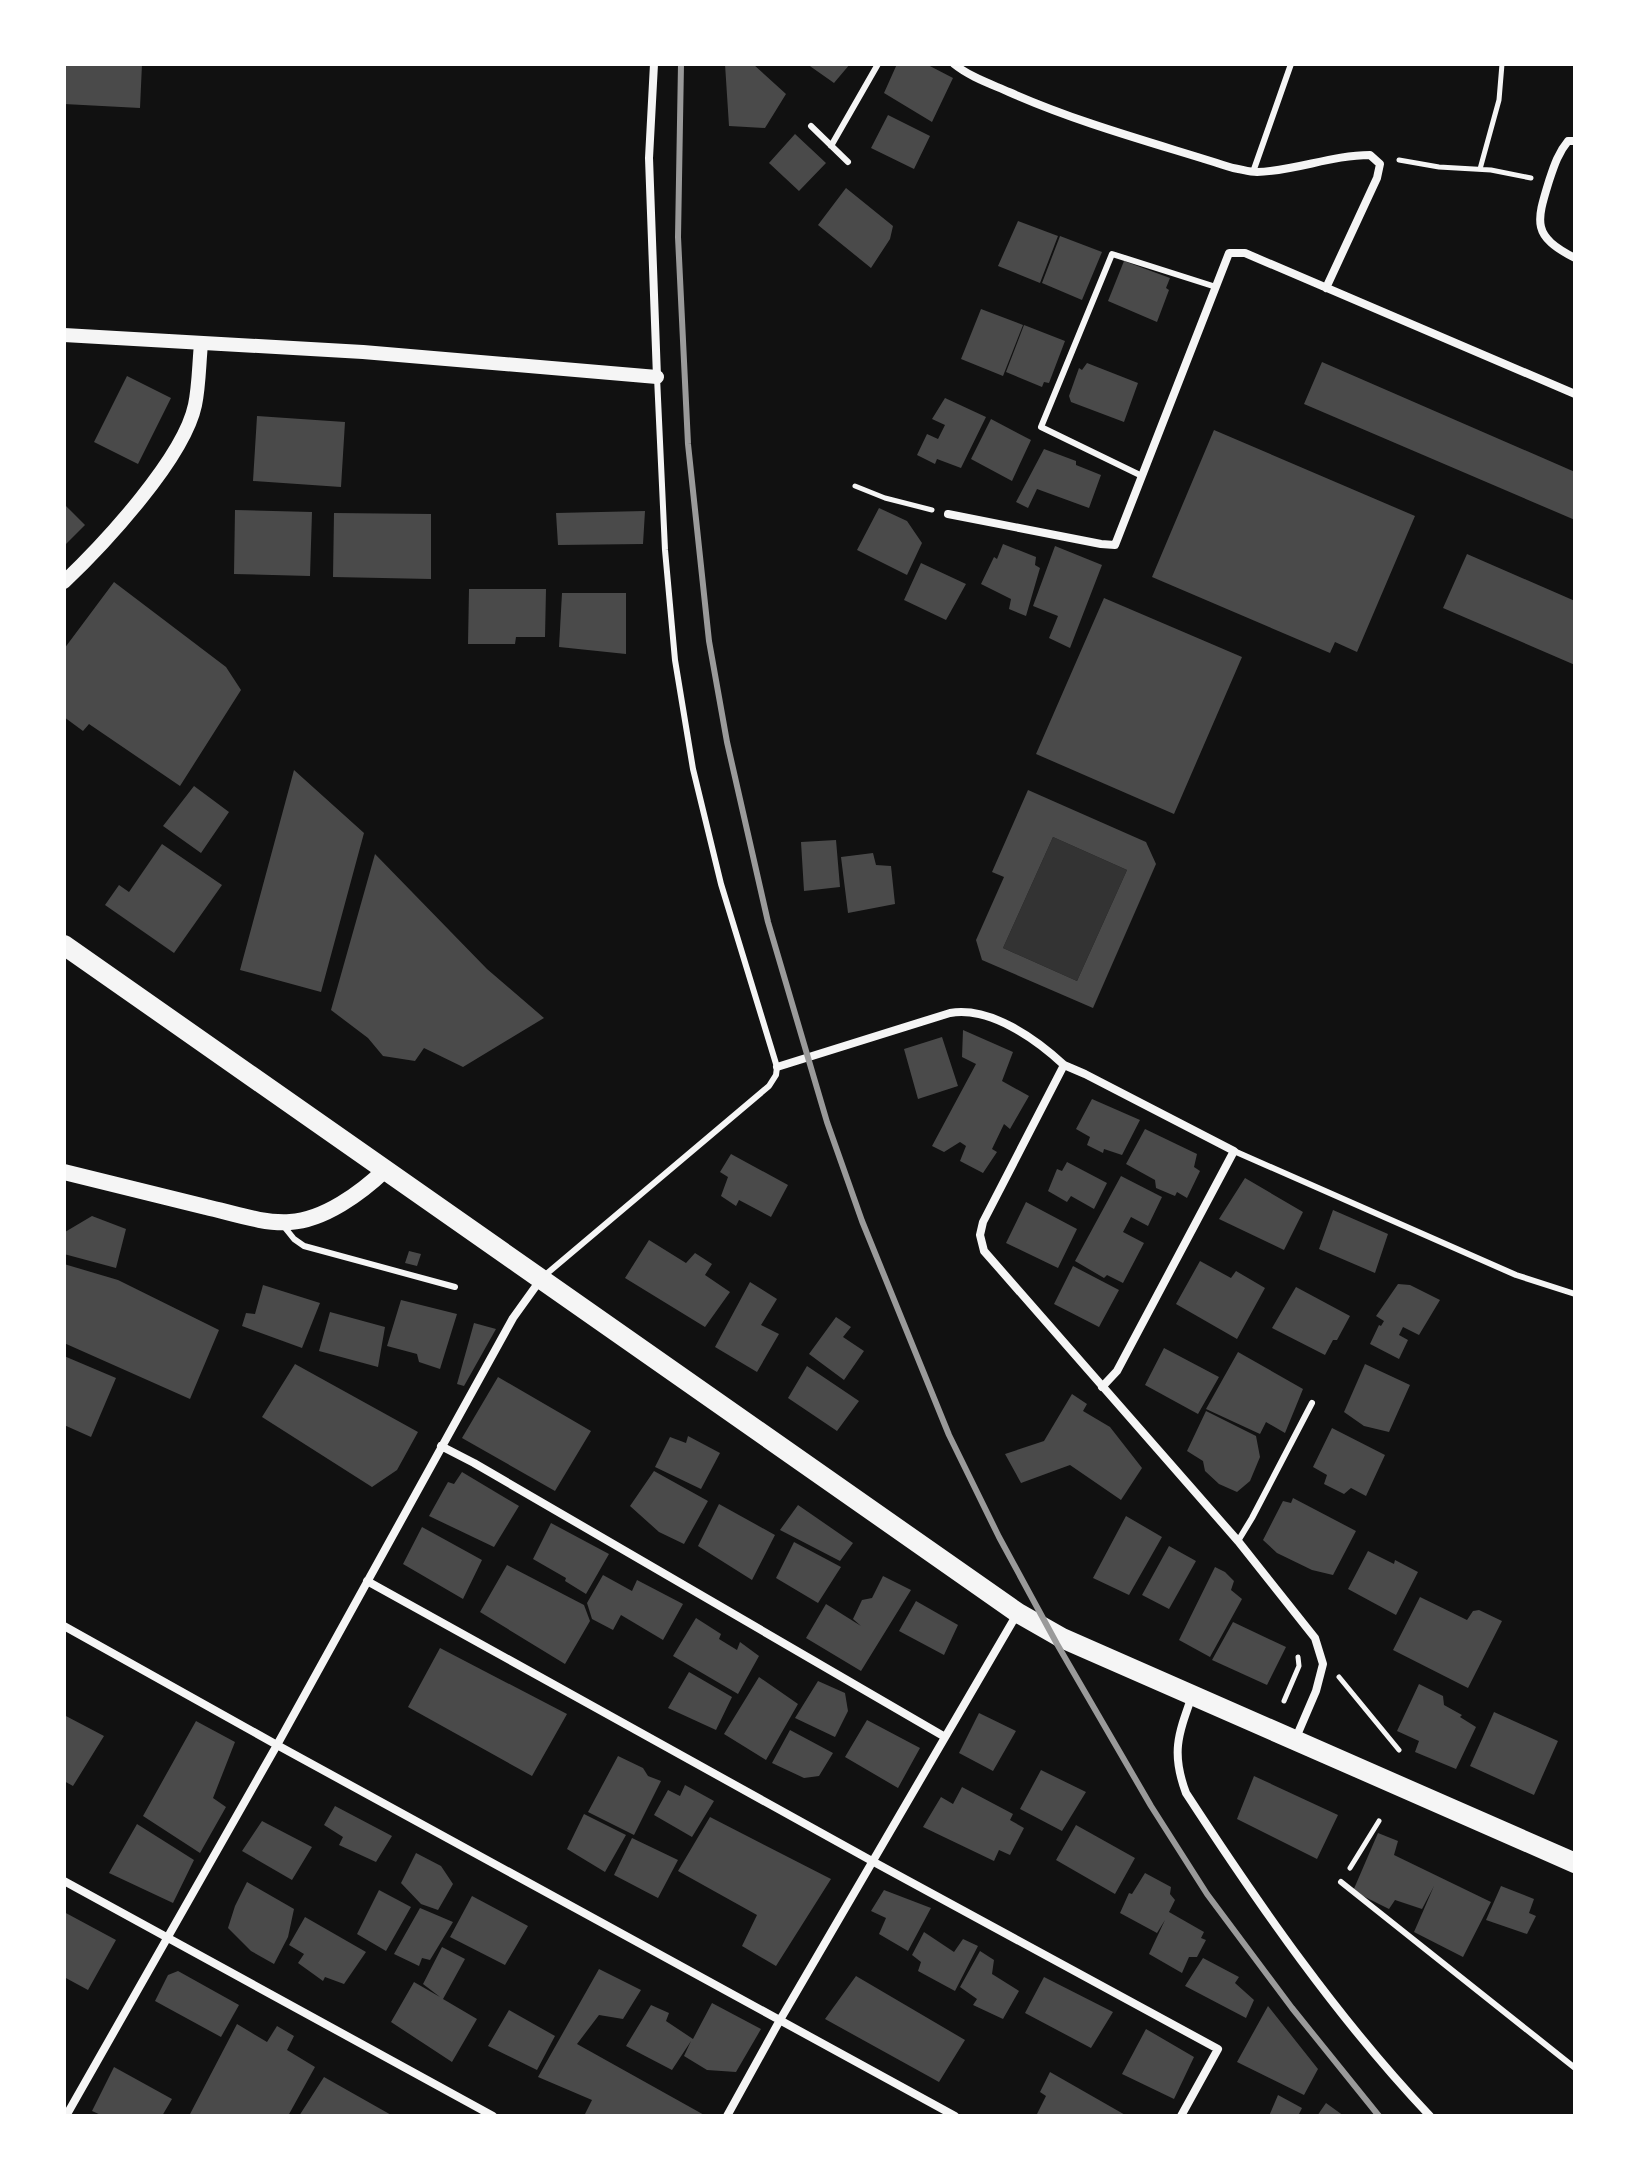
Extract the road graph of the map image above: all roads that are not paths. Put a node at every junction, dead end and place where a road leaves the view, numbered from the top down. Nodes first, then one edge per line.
1 (654, 64) edge
2 (878, 64) edge
3 (954, 64) edge
4 (1291, 64) edge
5 (811, 126) dead end
6 (1575, 141) edge
7 (831, 146) junction
8 (848, 162) dead end
9 (1253, 172) junction
10 (1575, 258) edge
11 (1216, 287) junction
12 (1326, 288) junction
13 (64, 335) edge
14 (201, 344) junction
15 (657, 377) junction
16 (1575, 394) edge
17 (1142, 476) junction
18 (948, 514) road end
19 (64, 582) edge
20 (64, 945) edge
21 (1064, 1065) junction
22 (777, 1067) junction
23 (1234, 1151) junction
24 (385, 1170) junction
25 (64, 1173) edge
26 (281, 1222) junction
27 (541, 1279) junction
28 (455, 1287) dead end
29 (1575, 1294) edge
30 (1102, 1387) junction
31 (1312, 1403) dead end
32 (441, 1446) junction
33 (1238, 1541) junction
34 (367, 1581) junction
35 (1018, 1613) junction
36 (64, 1626) edge
37 (1192, 1695) junction
38 (945, 1737) junction
39 (1295, 1740) junction
40 (277, 1745) junction
41 (872, 1861) junction
42 (1575, 1863) edge
43 (64, 1881) edge
44 (1341, 1882) road end
45 (166, 1939) junction
46 (780, 2020) junction
47 (1575, 2068) edge
48 (66, 2116) edge
49 (493, 2116) edge
50 (727, 2116) edge
51 (955, 2116) edge
52 (1181, 2116) edge
53 (1430, 2116) edge

1 - 15 street
2 - 7 lane
3 - 9 street
4 - 9 lane
5 - 7 lane
6 - 10 street
7 - 8 lane
9 - 12 street
11 - 12 street
11 - 17 street
11 - 17 lane
12 - 16 street
13 - 14 street
14 - 15 street
14 - 19 street
15 - 22 lane
17 - 18 street
20 - 24 main road
21 - 22 street
21 - 23 street
21 - 30 street
22 - 27 lane
23 - 29 lane
23 - 30 street
24 - 26 main road
24 - 27 main road
25 - 26 main road
26 - 28 lane
27 - 32 street
27 - 35 main road
30 - 33 street
31 - 33 lane
32 - 34 street
32 - 38 street
33 - 39 street
34 - 40 street
34 - 41 street
35 - 37 main road
35 - 38 street
36 - 40 street
37 - 39 main road
37 - 53 street
38 - 41 street
39 - 42 main road
40 - 45 street
40 - 46 street
41 - 46 street
41 - 52 street
43 - 45 street
44 - 47 lane
45 - 48 street
45 - 49 street
46 - 50 street
46 - 51 street

